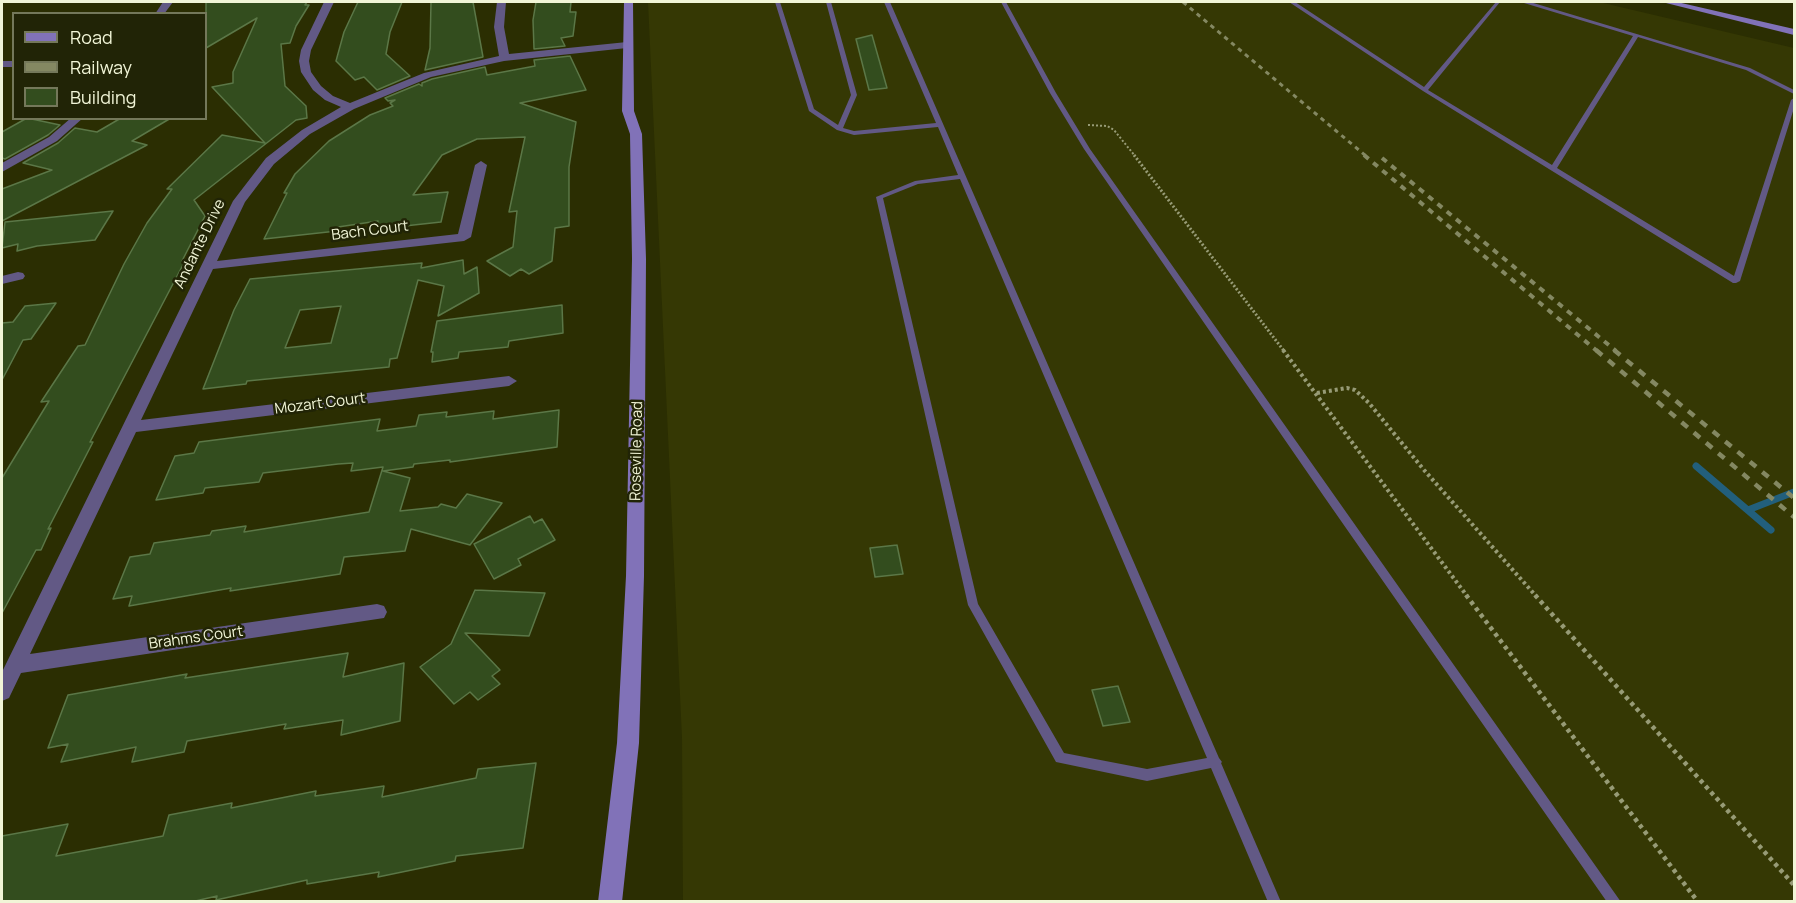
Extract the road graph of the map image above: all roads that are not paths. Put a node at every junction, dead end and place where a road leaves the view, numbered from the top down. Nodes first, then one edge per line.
1 (329, 2) edge
2 (501, 2) edge
3 (628, 2) edge
4 (777, 2) edge
5 (829, 2) edge
6 (887, 2) edge
7 (1003, 2) edge
8 (1293, 2) edge
9 (1498, 2) edge
10 (1526, 2) edge
11 (1667, 2) edge
12 (1794, 32) edge
13 (1636, 36) junction
14 (627, 45) junction
15 (504, 58) junction
16 (1425, 90) junction
17 (1794, 92) edge
18 (1794, 100) edge
19 (350, 107) junction
20 (76, 120) edge
21 (939, 125) junction
22 (839, 129) junction
23 (481, 165) dead end
24 (2, 168) edge
25 (1554, 168) junction
26 (962, 177) junction
27 (207, 266) junction
28 (18, 276) dead end
29 (2, 280) edge
30 (509, 381) dead end
31 (130, 427) junction
32 (377, 612) dead end
33 (15, 665) junction
34 (2, 692) edge
35 (1216, 762) junction
36 (610, 902) edge
37 (1275, 902) edge
38 (1615, 902) edge

1 - 19 street
2 - 15 street
3 - 14 main road, Roseville Road
4 - 22 lane
5 - 22 lane
6 - 21 lane
7 - 38 lane
8 - 16 lane
9 - 16 lane
10 - 13 lane
11 - 12 main road
13 - 17 lane
13 - 25 lane
14 - 15 street, Andante Drive
14 - 36 main road, Roseville Road
15 - 19 street, Andante Drive
16 - 25 lane
18 - 25 lane
19 - 27 street, Andante Drive
20 - 24 street
21 - 22 lane
21 - 26 lane
23 - 27 street, Bach Court
26 - 35 lane
26 - 35 lane
27 - 31 street, Andante Drive
28 - 29 street
30 - 31 street, Mozart Court
31 - 33 street, Andante Drive
32 - 33 street, Brahms Court
33 - 34 street, Andante Drive
35 - 37 lane

